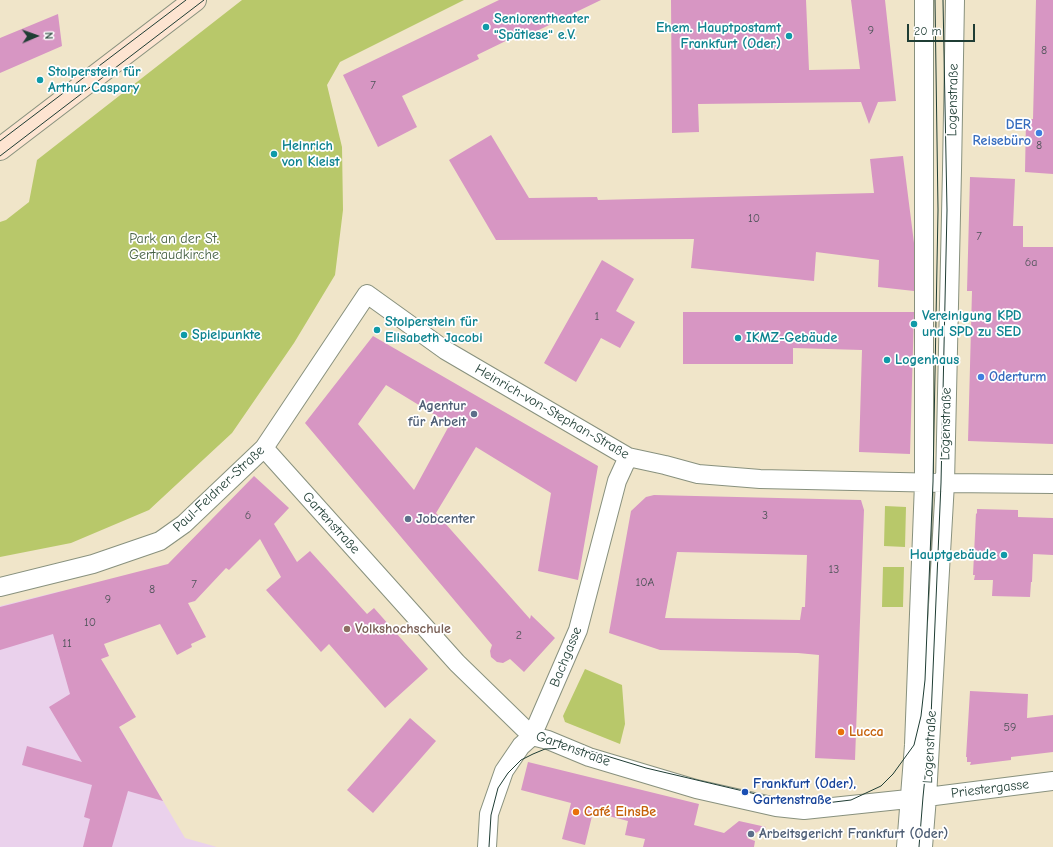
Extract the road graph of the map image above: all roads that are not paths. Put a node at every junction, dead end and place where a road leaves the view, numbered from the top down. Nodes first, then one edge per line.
1 (195, 0) edge
2 (924, 0) edge
3 (955, 0) edge
4 (0, 149) edge
5 (367, 294) joint
6 (264, 448) junction
7 (628, 457) junction
8 (924, 482) junction
9 (945, 483) junction
10 (1053, 484) edge
11 (0, 587) edge
12 (532, 736) junction
13 (1053, 781) edge
14 (927, 797) junction
15 (909, 799) junction
16 (487, 847) edge
17 (906, 847) edge
18 (923, 847) edge

1 - 4 street
2 - 8 street, Logenstraße
3 - 9 street, Logenstraße
5 - 6 street, Paul-Feldner-Straße
5 - 7 street, Heinrich-von-Stephan-Straße
6 - 11 street, Paul-Feldner-Straße
6 - 12 street, Gartenstraße
7 - 8 street, Heinrich-von-Stephan-Straße
7 - 12 street, Bachgasse
8 - 9 street, Heinrich-von-Stephan-Straße
8 - 15 street, Logenstraße
9 - 10 street, Heinrich-von-Stephan-Straße
9 - 14 street, Logenstraße
12 - 15 street, Gartenstraße
12 - 16 street, Bachgasse
13 - 14 street, Priestergasse
14 - 15 street, Gartenstraße
14 - 18 street, Logenstraße
15 - 17 street, Logenstraße

